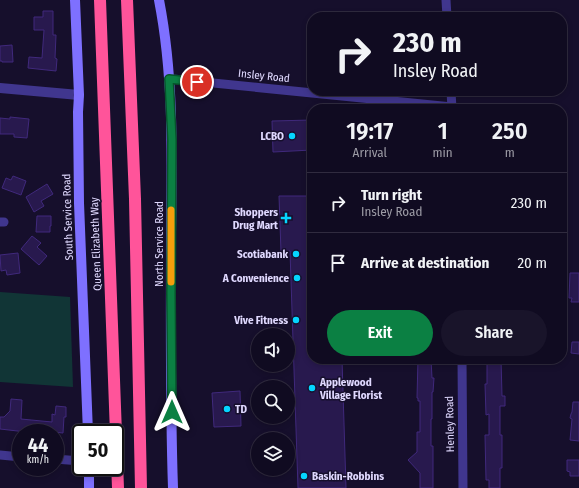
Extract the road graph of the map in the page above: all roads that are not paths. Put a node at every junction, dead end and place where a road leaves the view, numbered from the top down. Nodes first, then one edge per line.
1 (75, 0) edge
2 (100, 0) edge
3 (127, 0) edge
4 (159, 0) edge
5 (446, 0) edge
6 (447, 12) edge
7 (169, 79) junction
8 (0, 88) edge
9 (307, 93) edge
10 (79, 95) junction
11 (335, 96) edge
12 (413, 104) edge
13 (462, 364) edge
14 (88, 424) edge
15 (0, 456) edge
16 (12, 457) edge
17 (89, 476) edge
18 (89, 488) edge
19 (118, 488) edge
20 (141, 488) edge
21 (173, 488) edge
22 (463, 488) edge

1 - 10 main road, South Service Road
2 - 19 highway, Queen Elizabeth Way
3 - 20 highway
4 - 7 main road, North Service Road
5 - 6 street
7 - 9 street, Insley Road
7 - 21 main road, North Service Road
8 - 10 street
10 - 14 main road, South Service Road
11 - 12 street, Insley Road
13 - 22 street, Henley Road
15 - 16 street
17 - 18 main road

